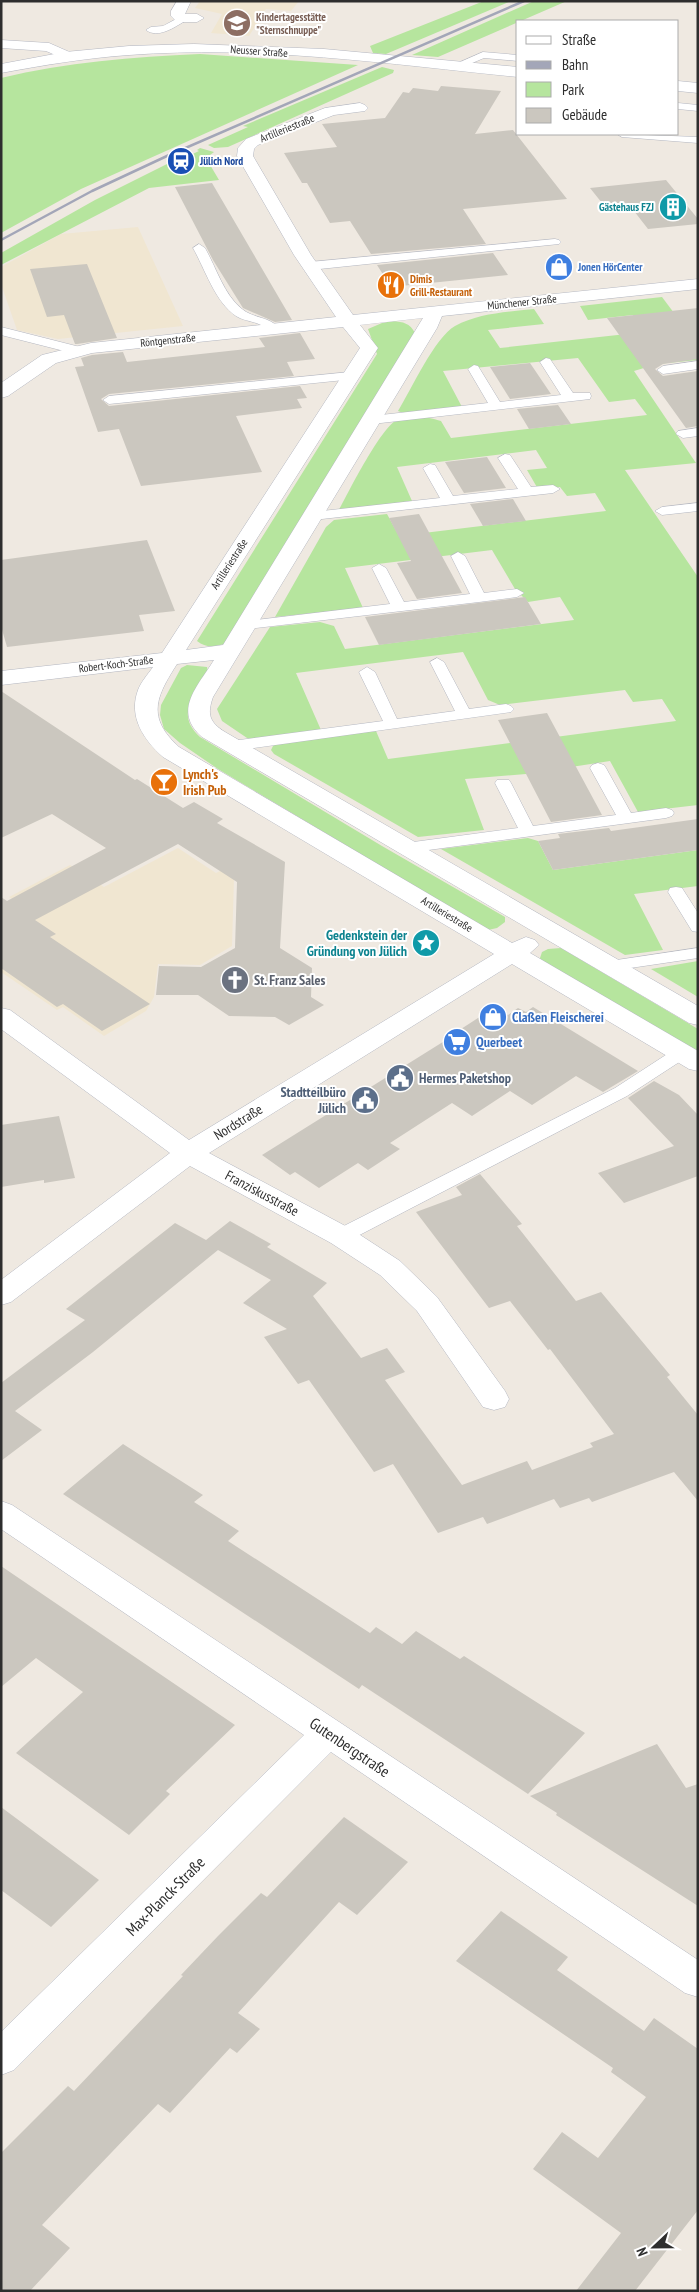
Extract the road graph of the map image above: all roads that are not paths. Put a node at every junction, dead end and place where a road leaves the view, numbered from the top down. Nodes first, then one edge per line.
1 (184, 1) edge
2 (190, 18) joint
3 (151, 30) dead end
4 (1, 44) edge
5 (69, 57) junction
6 (516, 58) edge
7 (454, 67) junction
8 (1, 70) edge
9 (516, 72) edge
10 (679, 86) edge
11 (698, 88) edge
12 (679, 106) edge
13 (360, 108) dead end
14 (698, 108) edge
15 (635, 135) edge
16 (698, 140) edge
17 (555, 242) dead end
18 (199, 248) dead end
19 (310, 266) junction
20 (698, 284) edge
21 (436, 311) junction
22 (346, 321) junction
23 (274, 329) junction
24 (1, 331) edge
25 (76, 350) junction
26 (546, 362) dead end
27 (698, 366) edge
28 (474, 369) dead end
29 (663, 370) dead end
30 (350, 376) junction
31 (1, 392) edge
32 (585, 396) dead end
33 (570, 398) junction
34 (109, 400) dead end
35 (496, 406) junction
36 (372, 420) junction
37 (698, 432) edge
38 (683, 434) dead end
39 (505, 458) dead end
40 (430, 468) dead end
41 (552, 490) dead end
42 (527, 492) junction
43 (449, 501) junction
44 (698, 507) edge
45 (662, 511) dead end
46 (313, 516) junction
47 (458, 556) dead end
48 (379, 568) dead end
49 (517, 593) dead end
50 (479, 598) junction
51 (399, 607) junction
52 (247, 625) junction
53 (231, 651) junction
54 (169, 658) junction
55 (437, 662) dead end
56 (367, 672) dead end
57 (1, 678) edge
58 (506, 709) dead end
59 (464, 714) junction
60 (392, 724) junction
61 (232, 746) junction
62 (598, 768) dead end
63 (503, 783) dead end
64 (666, 814) dead end
65 (626, 819) junction
66 (528, 832) junction
67 (406, 848) junction
68 (676, 892) dead end
69 (698, 927) edge
70 (549, 931) junction
71 (698, 952) edge
72 (513, 954) junction
73 (610, 966) junction
74 (1, 1016) edge
75 (698, 1017) edge
76 (690, 1058) edge
77 (188, 1153) junction
78 (341, 1236) junction
79 (1, 1295) edge
80 (494, 1399) dead end
81 (1, 1513) edge
82 (328, 1733) junction
83 (698, 1981) edge
84 (1, 2058) edge

1 - 2 street
2 - 3 lane
4 - 5 street
5 - 7 street, Neusser Straße
5 - 8 street, Neusser Straße
6 - 7 lane
7 - 9 street, Neusser Straße
10 - 11 street
12 - 14 lane
13 - 19 street, Artilleriestraße
15 - 16 lane
17 - 19 lane
18 - 23 lane
19 - 22 street, Artilleriestraße
20 - 21 street, Münchener Straße
21 - 22 street, Münchener Straße
21 - 36 street
22 - 23 street, Röntgenstraße
22 - 30 street, Artilleriestraße
23 - 25 street, Röntgenstraße
24 - 25 lane
25 - 31 street, Röntgenstraße
26 - 33 lane
27 - 29 lane
28 - 35 lane
30 - 34 lane
30 - 54 street, Artilleriestraße
32 - 33 lane
33 - 35 lane
35 - 36 lane
36 - 46 street
37 - 38 lane
39 - 42 lane
40 - 43 lane
41 - 42 lane
42 - 43 lane
43 - 46 lane
44 - 45 lane
46 - 52 street
47 - 50 lane
48 - 51 lane
49 - 50 lane
50 - 51 lane
51 - 52 lane
52 - 53 street
53 - 54 street, Robert-Koch-Straße
53 - 61 street
54 - 57 street, Robert-Koch-Straße
54 - 72 street, Artilleriestraße
55 - 59 lane
56 - 60 lane
58 - 59 lane
59 - 60 lane
60 - 61 lane
61 - 67 street
62 - 65 lane
63 - 66 lane
64 - 65 lane
65 - 66 lane
66 - 67 lane
67 - 70 street
68 - 69 lane
70 - 72 street
70 - 73 street
71 - 73 lane
72 - 76 street, Artilleriestraße
72 - 77 street, Nordstraße
73 - 75 street
74 - 77 street, Franziskusstraße
76 - 78 lane
77 - 78 street, Franziskusstraße
77 - 79 street, Nordstraße
78 - 80 street, Franziskusstraße
81 - 82 street, Gutenbergstraße
82 - 83 street, Gutenbergstraße
82 - 84 street, Max-Planck-Straße

